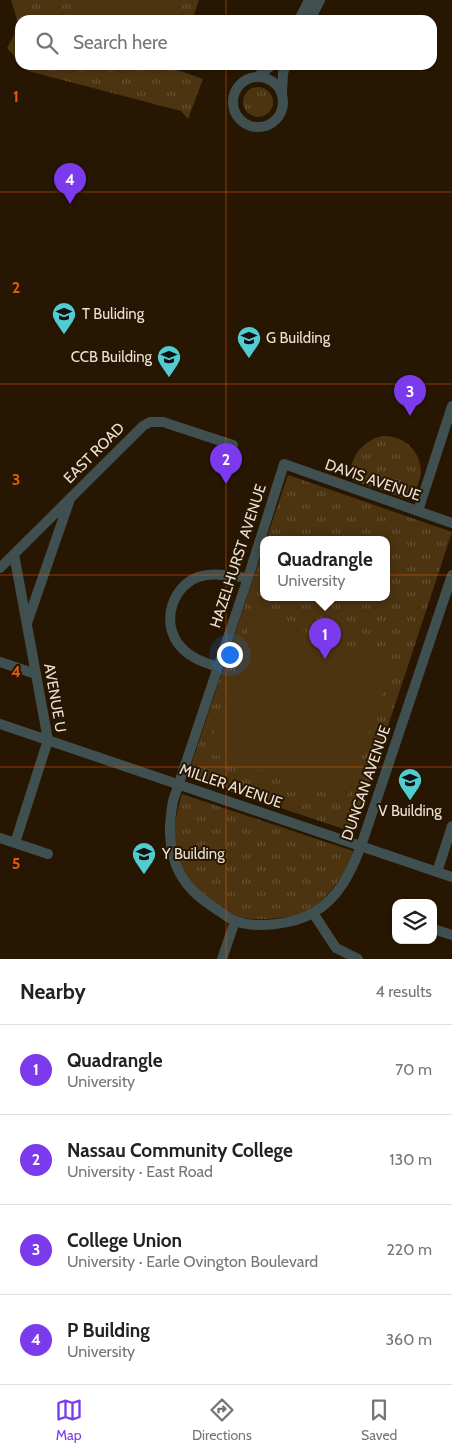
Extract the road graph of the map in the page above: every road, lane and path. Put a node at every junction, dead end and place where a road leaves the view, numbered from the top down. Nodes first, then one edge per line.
1 (308, 0) edge
2 (320, 0) edge
3 (301, 15) edge
4 (312, 15) edge
5 (266, 70) edge
6 (285, 70) edge
7 (258, 76) junction
8 (282, 94) junction
9 (452, 406) edge
10 (233, 446) dead end
11 (284, 464) joint
12 (70, 498) junction
13 (418, 511) junction
14 (452, 523) edge
15 (261, 536) edge
16 (260, 540) edge
17 (14, 554) junction
18 (0, 568) edge
19 (452, 574) edge
20 (248, 578) junction
21 (26, 624) junction
22 (0, 662) edge
23 (218, 668) junction
24 (36, 674) junction
25 (0, 724) edge
26 (48, 740) junction
27 (179, 784) junction
28 (452, 826) edge
29 (0, 838) edge
30 (15, 843) junction
31 (361, 846) junction
32 (48, 854) dead end
33 (437, 872) junction
34 (452, 877) edge
35 (314, 913) junction
36 (235, 921) junction
37 (437, 930) edge
38 (452, 935) edge
39 (222, 959) edge
40 (358, 959) edge

1 - 3 street
2 - 4 street
5 - 7 street
6 - 8 street
7 - 8 street
7 - 8 street
9 - 13 street
10 - 12 street, EAST ROAD
11 - 13 street, DAVIS AVENUE
11 - 15 street, HAZELHURST AVENUE
12 - 17 street, EAST ROAD
12 - 21 street
13 - 14 street, DAVIS AVENUE
16 - 20 street, HAZELHURST AVENUE
17 - 18 street, EAST ROAD
17 - 21 street, AVENUE U
19 - 31 street, DUNCAN AVENUE
20 - 23 street, HAZELHURST AVENUE
20 - 23 street
21 - 24 street, AVENUE U
22 - 24 street
23 - 27 street, HAZELHURST AVENUE
24 - 26 street, AVENUE U
25 - 26 street, MILLER AVENUE
26 - 27 street, MILLER AVENUE
26 - 30 street, AVENUE U
27 - 31 street, MILLER AVENUE
27 - 36 street, HAZELHURST AVENUE
28 - 33 street
29 - 30 street
30 - 32 street
31 - 33 street, MILLER AVENUE
31 - 35 street, DUNCAN AVENUE
33 - 34 street, MILLER AVENUE
35 - 36 street, DUNCAN AVENUE
35 - 40 street
36 - 39 street
37 - 38 street

